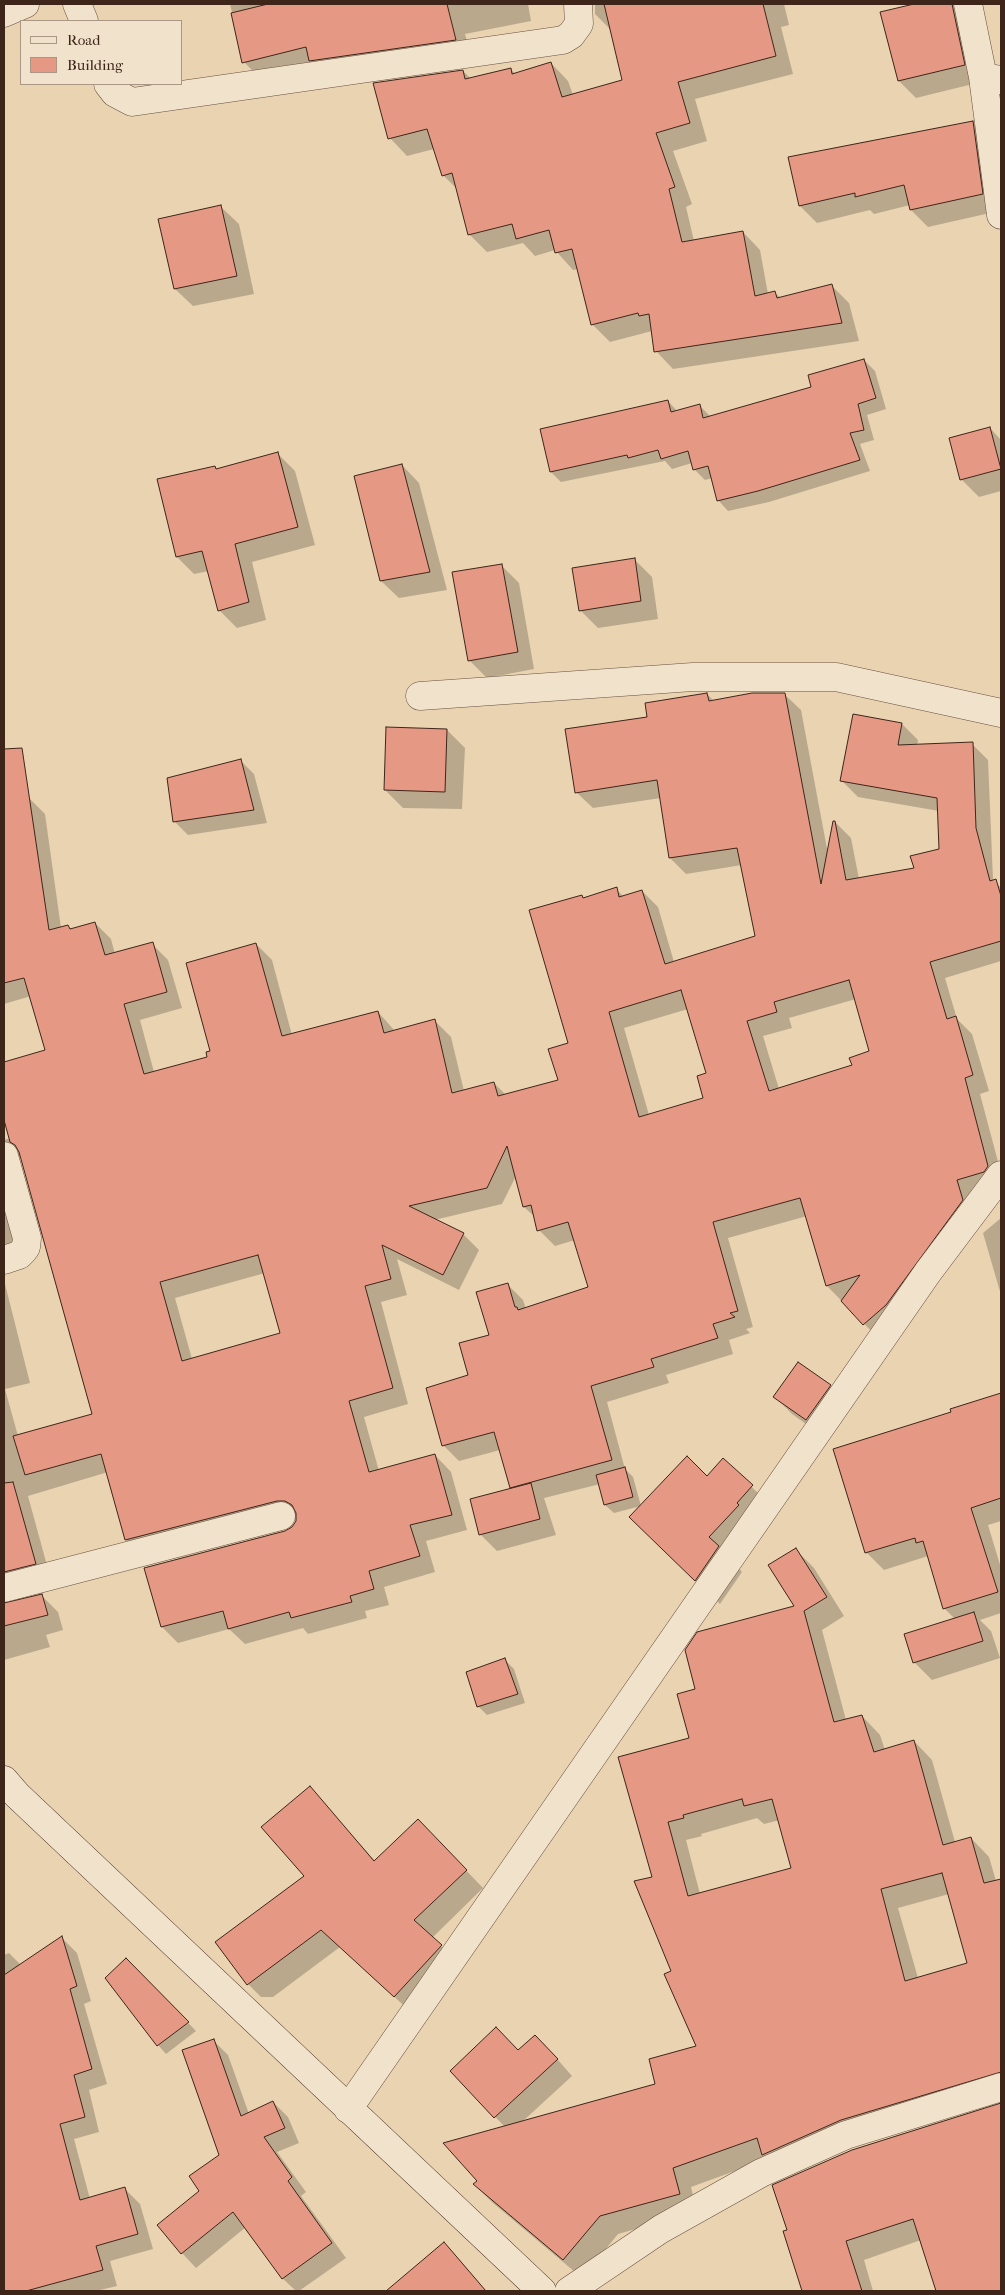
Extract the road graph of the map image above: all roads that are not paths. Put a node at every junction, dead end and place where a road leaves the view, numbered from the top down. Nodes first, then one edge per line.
1 (26, 4) edge
2 (77, 4) edge
3 (578, 4) edge
4 (968, 4) edge
5 (4, 13) edge
6 (84, 20) edge
7 (992, 78) edge
8 (109, 85) edge
9 (1001, 214) edge
10 (420, 696) dead end
11 (1001, 714) edge
12 (4, 1156) edge
13 (1001, 1175) edge
14 (4, 1260) edge
15 (281, 1516) dead end
16 (4, 1588) edge
17 (8, 1792) edge
18 (1001, 2087) edge
19 (348, 2108) junction
20 (542, 2291) edge
21 (569, 2291) edge

1 - 5 street
2 - 6 street
3 - 8 street
4 - 7 street
7 - 9 street
10 - 11 street
12 - 14 street
13 - 19 street
15 - 16 street
17 - 19 street
18 - 21 street
19 - 20 street

